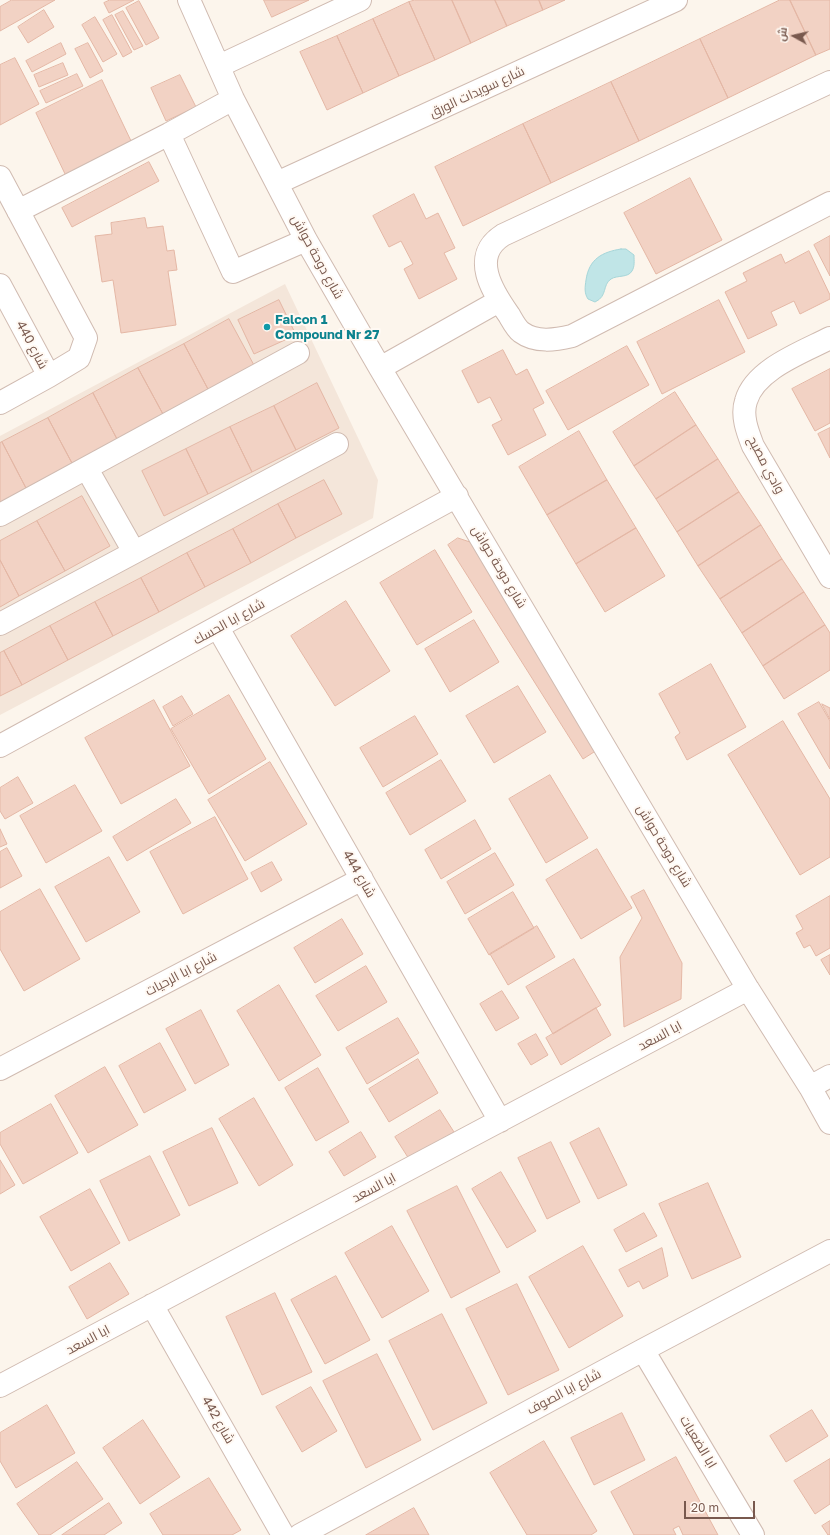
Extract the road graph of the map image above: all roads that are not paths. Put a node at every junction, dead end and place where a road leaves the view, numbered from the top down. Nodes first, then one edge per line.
1 (190, 0) edge
2 (360, 0) edge
3 (676, 0) edge
4 (218, 66) junction
5 (830, 82) edge
6 (233, 99) junction
7 (169, 134) junction
8 (0, 177) edge
9 (277, 183) junction
10 (830, 203) edge
11 (18, 211) junction
12 (306, 240) junction
13 (0, 285) edge
14 (499, 301) junction
15 (830, 338) edge
16 (298, 353) dead end
17 (380, 368) junction
18 (49, 376) junction
19 (0, 402) edge
20 (337, 444) dead end
21 (86, 469) junction
22 (457, 496) junction
23 (0, 515) edge
24 (134, 552) junction
25 (830, 577) edge
26 (0, 624) edge
27 (218, 628) junction
28 (0, 746) edge
29 (362, 879) junction
30 (748, 989) junction
31 (0, 1069) edge
32 (830, 1076) edge
33 (810, 1087) junction
34 (500, 1121) junction
35 (830, 1123) edge
36 (830, 1251) edge
37 (152, 1305) junction
38 (643, 1350) junction
39 (0, 1386) edge
40 (283, 1535) edge
41 (300, 1535) edge
42 (752, 1535) edge

1 - 4 street, شارع دوحة حواش
2 - 4 street
3 - 9 street, شارع سويدات الورق
4 - 6 street, شارع دوحة حواش
5 - 14 street
6 - 7 street
6 - 9 street, شارع دوحة حواش
7 - 11 street
7 - 12 street
8 - 11 street
9 - 12 street, شارع دوحة حواش
10 - 14 street
11 - 18 street
12 - 17 street, شارع دوحة حواش
13 - 18 street, شارع 440
14 - 17 street
15 - 25 street, وادي مصبح
16 - 21 street
17 - 22 street, شارع دوحة حواش
18 - 19 street, شارع 440
20 - 24 street
21 - 23 street
21 - 24 street
22 - 27 street, شارع ابا الحسك
22 - 30 street, شارع دوحة حواش
24 - 26 street
27 - 28 street, شارع ابا الحسك
27 - 29 street, شارع 444
29 - 31 street, شارع ابا الرحيات
29 - 34 street, شارع 444
30 - 33 street, شارع دوحة حواش
30 - 34 street, ابا السعد
32 - 33 street
33 - 35 street, شارع دوحة حواش
34 - 37 street, ابا السعد
36 - 38 street, شارع ابا الصوف
37 - 39 street, ابا السعد
37 - 40 street, شارع 442
38 - 41 street, شارع ابا الصوف
38 - 42 street, ابا الضعيات

